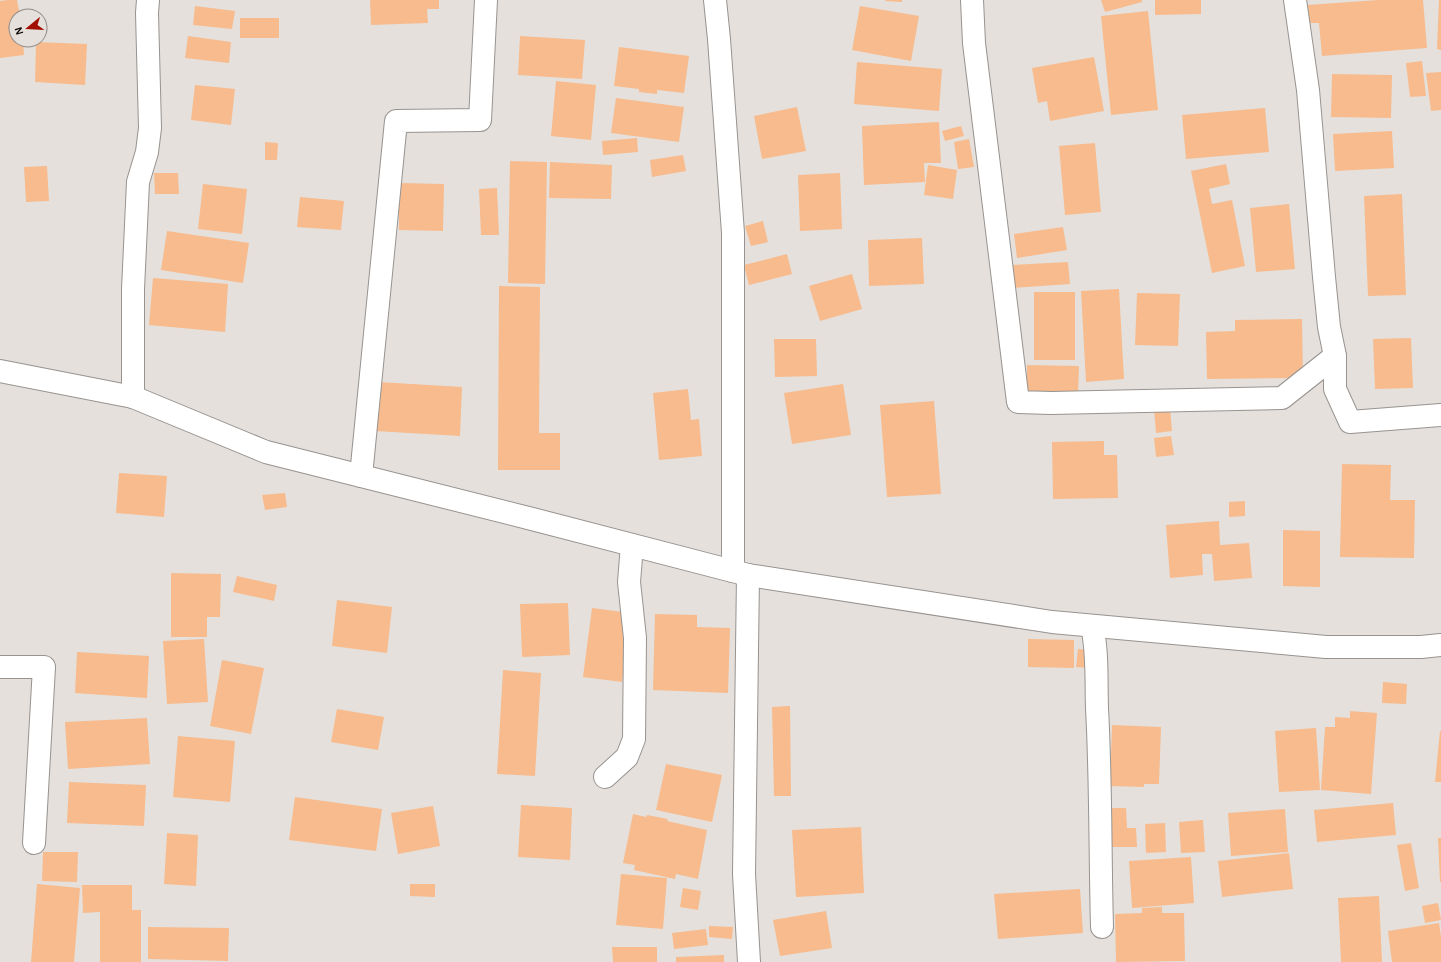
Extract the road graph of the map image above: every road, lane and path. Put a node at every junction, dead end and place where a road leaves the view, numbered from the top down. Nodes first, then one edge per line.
1 (148, 0) edge
2 (486, 0) edge
3 (715, 0) edge
4 (972, 0) edge
5 (1295, 0) edge
6 (1335, 356) junction
7 (0, 370) edge
8 (133, 397) junction
9 (1441, 415) edge
10 (361, 476) junction
11 (632, 545) junction
12 (740, 573) junction
13 (1092, 626) junction
14 (1441, 645) edge
15 (0, 667) edge
16 (605, 777) dead end
17 (34, 843) dead end
18 (1102, 927) dead end
19 (749, 962) edge

1 - 8 street
2 - 10 street
3 - 12 street
4 - 6 street
5 - 6 street
6 - 9 street
7 - 8 street
8 - 10 street
10 - 11 street
11 - 12 street
11 - 16 street
12 - 13 street
12 - 19 street
13 - 14 street
13 - 18 street
15 - 17 street

